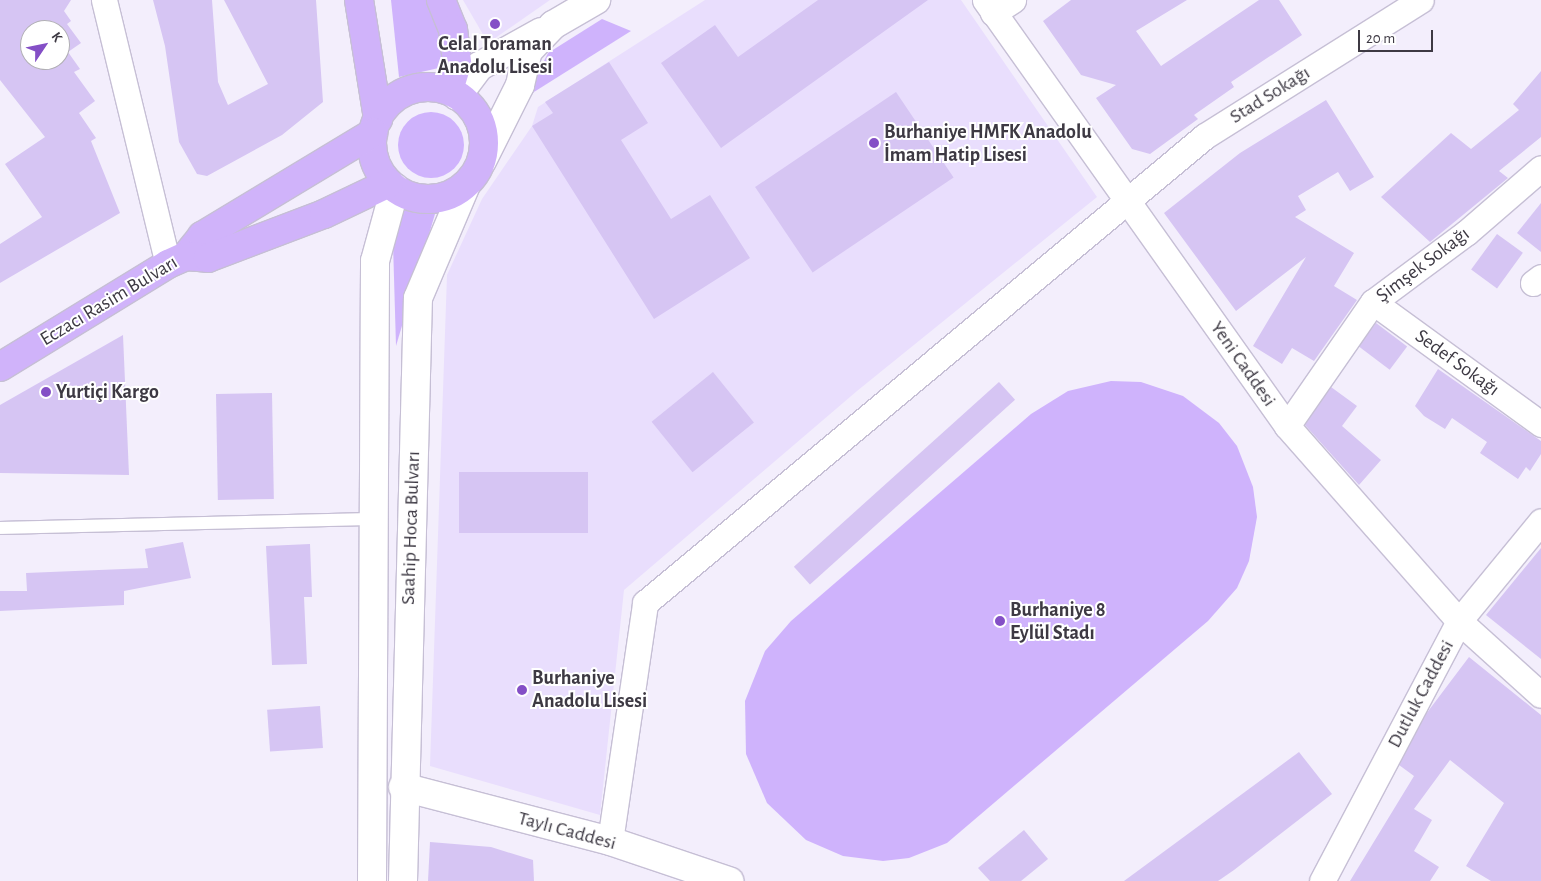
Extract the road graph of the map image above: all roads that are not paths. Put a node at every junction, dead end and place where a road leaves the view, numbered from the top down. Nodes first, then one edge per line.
1 (104, 0) edge
2 (359, 0) edge
3 (441, 0) edge
4 (596, 0) edge
5 (1421, 0) edge
6 (997, 4) edge
7 (553, 25) junction
8 (453, 93) junction
9 (375, 126) junction
10 (482, 161) junction
11 (1541, 168) edge
12 (392, 185) junction
13 (466, 185) junction
14 (1126, 198) junction
15 (177, 260) junction
16 (1373, 302) junction
17 (0, 367) edge
18 (1541, 424) edge
19 (1287, 426) junction
20 (374, 519) junction
21 (1541, 521) edge
22 (0, 528) edge
23 (1459, 621) junction
24 (1541, 695) edge
25 (403, 787) junction
26 (610, 841) junction
27 (372, 881) edge
28 (403, 881) edge
29 (729, 881) edge
30 (1322, 881) edge

1 - 15 street
2 - 9 main road
3 - 8 main road
4 - 7 main road
5 - 14 street, Stad Sokağı
6 - 14 street, Yeni Caddesi
7 - 8 main road
7 - 10 main road
8 - 9 main road
8 - 10 main road
9 - 12 main road
9 - 15 main road
10 - 13 main road
11 - 16 street, Şimşek Sokağı
12 - 13 main road
12 - 15 main road, Eczacı Rasim Bulvarı
12 - 20 main road, Saahip Hoca Bulvarı
13 - 25 main road, Saahip Hoca Bulvarı
14 - 19 street, Yeni Caddesi
14 - 26 street, Stad Sokağı
15 - 17 main road, Eczacı Rasim Bulvarı
16 - 18 street, Sedef Sokağı
16 - 19 street, Şimşek Sokağı
19 - 23 street, Yeni Caddesi
20 - 22 lane
20 - 27 main road, Saahip Hoca Bulvarı
21 - 23 street, Dutluk Caddesi
23 - 24 street, Yeni Caddesi
23 - 30 street, Dutluk Caddesi
25 - 26 main road, Taylı Caddesi
25 - 28 main road, Saahip Hoca Bulvarı
26 - 29 main road, Taylı Caddesi

